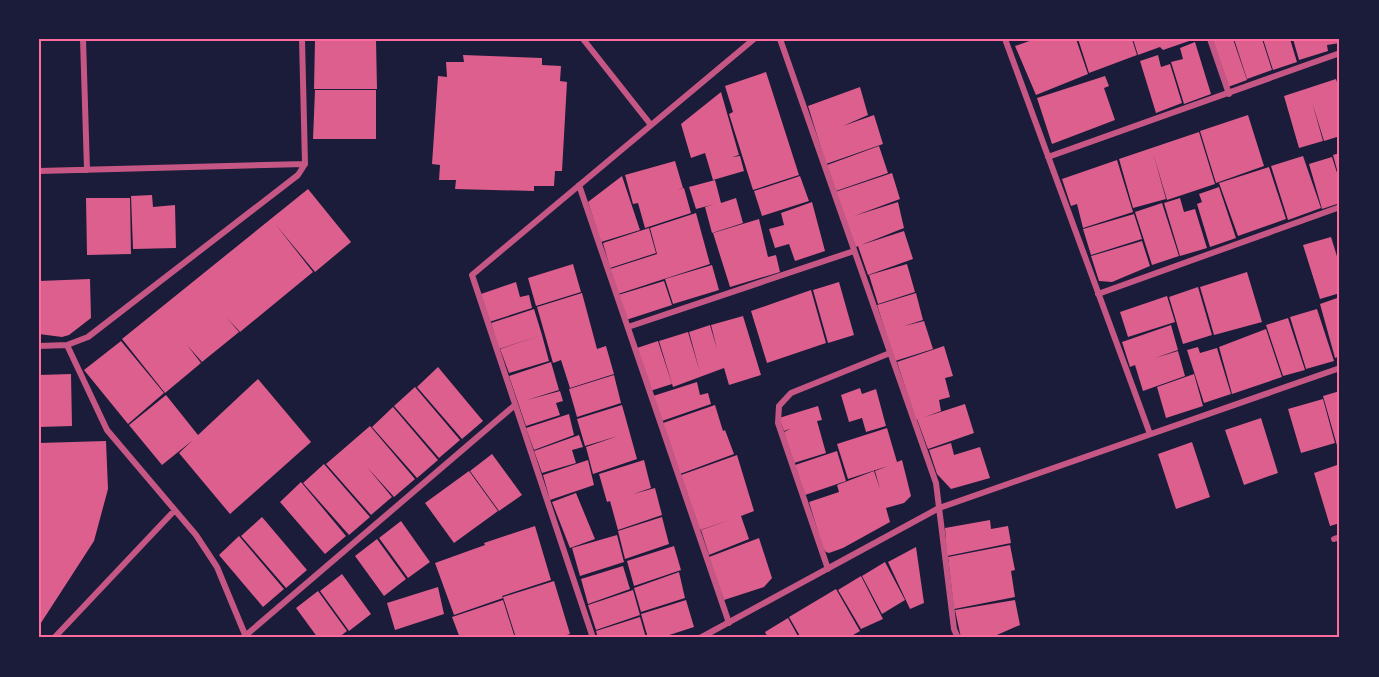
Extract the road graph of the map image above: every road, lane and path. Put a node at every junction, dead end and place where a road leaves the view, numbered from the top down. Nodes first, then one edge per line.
1 (83, 39) edge
2 (302, 39) edge
3 (583, 39) edge
4 (754, 39) edge
5 (780, 39) edge
6 (1005, 39) edge
7 (1210, 39) edge
8 (1340, 53) edge
9 (1229, 94) junction
10 (651, 125) junction
11 (1048, 157) junction
12 (305, 164) junction
13 (87, 170) junction
14 (39, 171) edge
15 (579, 185) junction
16 (1340, 207) edge
17 (854, 251) junction
18 (1098, 294) junction
19 (627, 327) junction
20 (39, 345) edge
21 (67, 345) junction
22 (890, 353) junction
23 (1340, 368) edge
24 (515, 405) junction
25 (1150, 434) junction
26 (939, 508) junction
27 (174, 511) junction
28 (828, 569) junction
29 (729, 623) junction
30 (246, 637) edge
31 (54, 638) edge
32 (593, 638) edge
33 (700, 638) edge
34 (958, 638) edge

1 - 13 street
2 - 12 street
3 - 10 street
4 - 10 street
5 - 17 street
6 - 11 street
7 - 9 street
8 - 9 street
9 - 11 street
10 - 15 street
11 - 18 street
12 - 13 street
12 - 21 street
13 - 14 street
15 - 19 street
15 - 24 street
16 - 18 street
17 - 19 street
17 - 22 street
18 - 25 street
19 - 29 street
20 - 21 street
21 - 27 street
22 - 26 street
22 - 28 street
23 - 25 street
24 - 30 street
24 - 32 street
25 - 26 street
26 - 28 street
26 - 34 street
27 - 30 street
27 - 31 street
28 - 29 street
29 - 33 street

